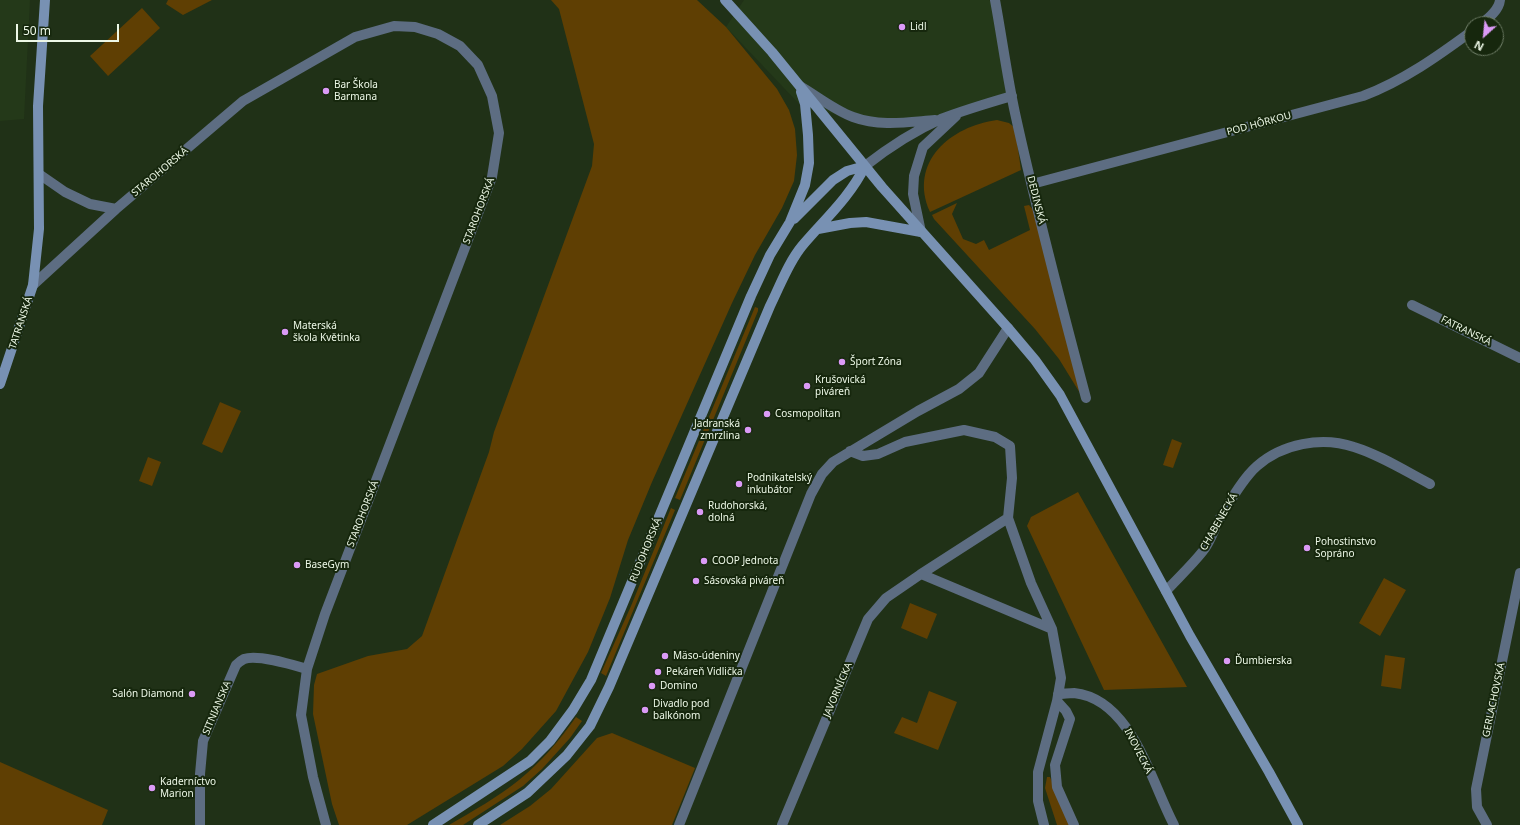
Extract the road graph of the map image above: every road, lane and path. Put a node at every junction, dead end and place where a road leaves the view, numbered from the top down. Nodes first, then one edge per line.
1 (45, 0) edge
2 (725, 0) edge
3 (995, 0) edge
4 (1500, 0) edge
5 (1491, 16) edge
6 (1464, 37) edge
7 (798, 84) junction
8 (1012, 96) junction
9 (960, 113) junction
10 (941, 120) junction
11 (865, 166) junction
12 (39, 174) junction
13 (1032, 184) junction
14 (116, 209) junction
15 (790, 222) junction
16 (818, 230) junction
17 (921, 232) junction
18 (33, 285) junction
19 (1412, 305) dead end
20 (1008, 328) junction
21 (1520, 358) edge
22 (0, 384) edge
23 (1086, 398) dead end
24 (850, 451) junction
25 (1430, 484) dead end
26 (1008, 518) junction
27 (1520, 573) edge
28 (921, 574) junction
29 (1166, 591) junction
30 (1052, 629) junction
31 (307, 670) junction
32 (1058, 698) junction
33 (200, 825) edge
34 (326, 825) edge
35 (433, 825) edge
36 (478, 825) edge
37 (679, 825) edge
38 (782, 825) edge
39 (1044, 825) edge
40 (1074, 825) edge
41 (1174, 825) edge
42 (1298, 825) edge
43 (1487, 825) edge

1 - 12 street
2 - 7 street
3 - 8 street, DEDINSKÁ
4 - 5 street
6 - 13 street, POD HÔRKOU
7 - 10 street
7 - 11 street
7 - 15 street, RUDOHORSKÁ
8 - 9 street
8 - 13 street, DEDINSKÁ
9 - 10 street
9 - 17 street
10 - 11 street
11 - 15 street, RUDOHORSKÁ
11 - 16 street, RUDOHORSKÁ
11 - 17 street
12 - 14 street
12 - 18 street
13 - 23 street, DEDINSKÁ
14 - 18 street, STAROHORSKÁ
14 - 31 street, STAROHORSKÁ
15 - 35 street, RUDOHORSKÁ
16 - 17 street
16 - 36 street, RUDOHORSKÁ
17 - 20 street
18 - 22 street, TATRANSKÁ
19 - 21 street, FATRANSKÁ
20 - 24 street
20 - 29 street
24 - 26 street
24 - 37 street
25 - 29 street, CHABENECKÁ
26 - 28 street, JAVORNÍCKA
26 - 30 street
27 - 43 street, GERLACHOVSKÁ
28 - 30 street
28 - 38 street, JAVORNÍCKA
29 - 42 street
30 - 32 street
31 - 33 street, SITNIANSKA
31 - 34 street, STAROHORSKÁ
32 - 39 street
32 - 40 street
32 - 41 street, INOVECKÁ

